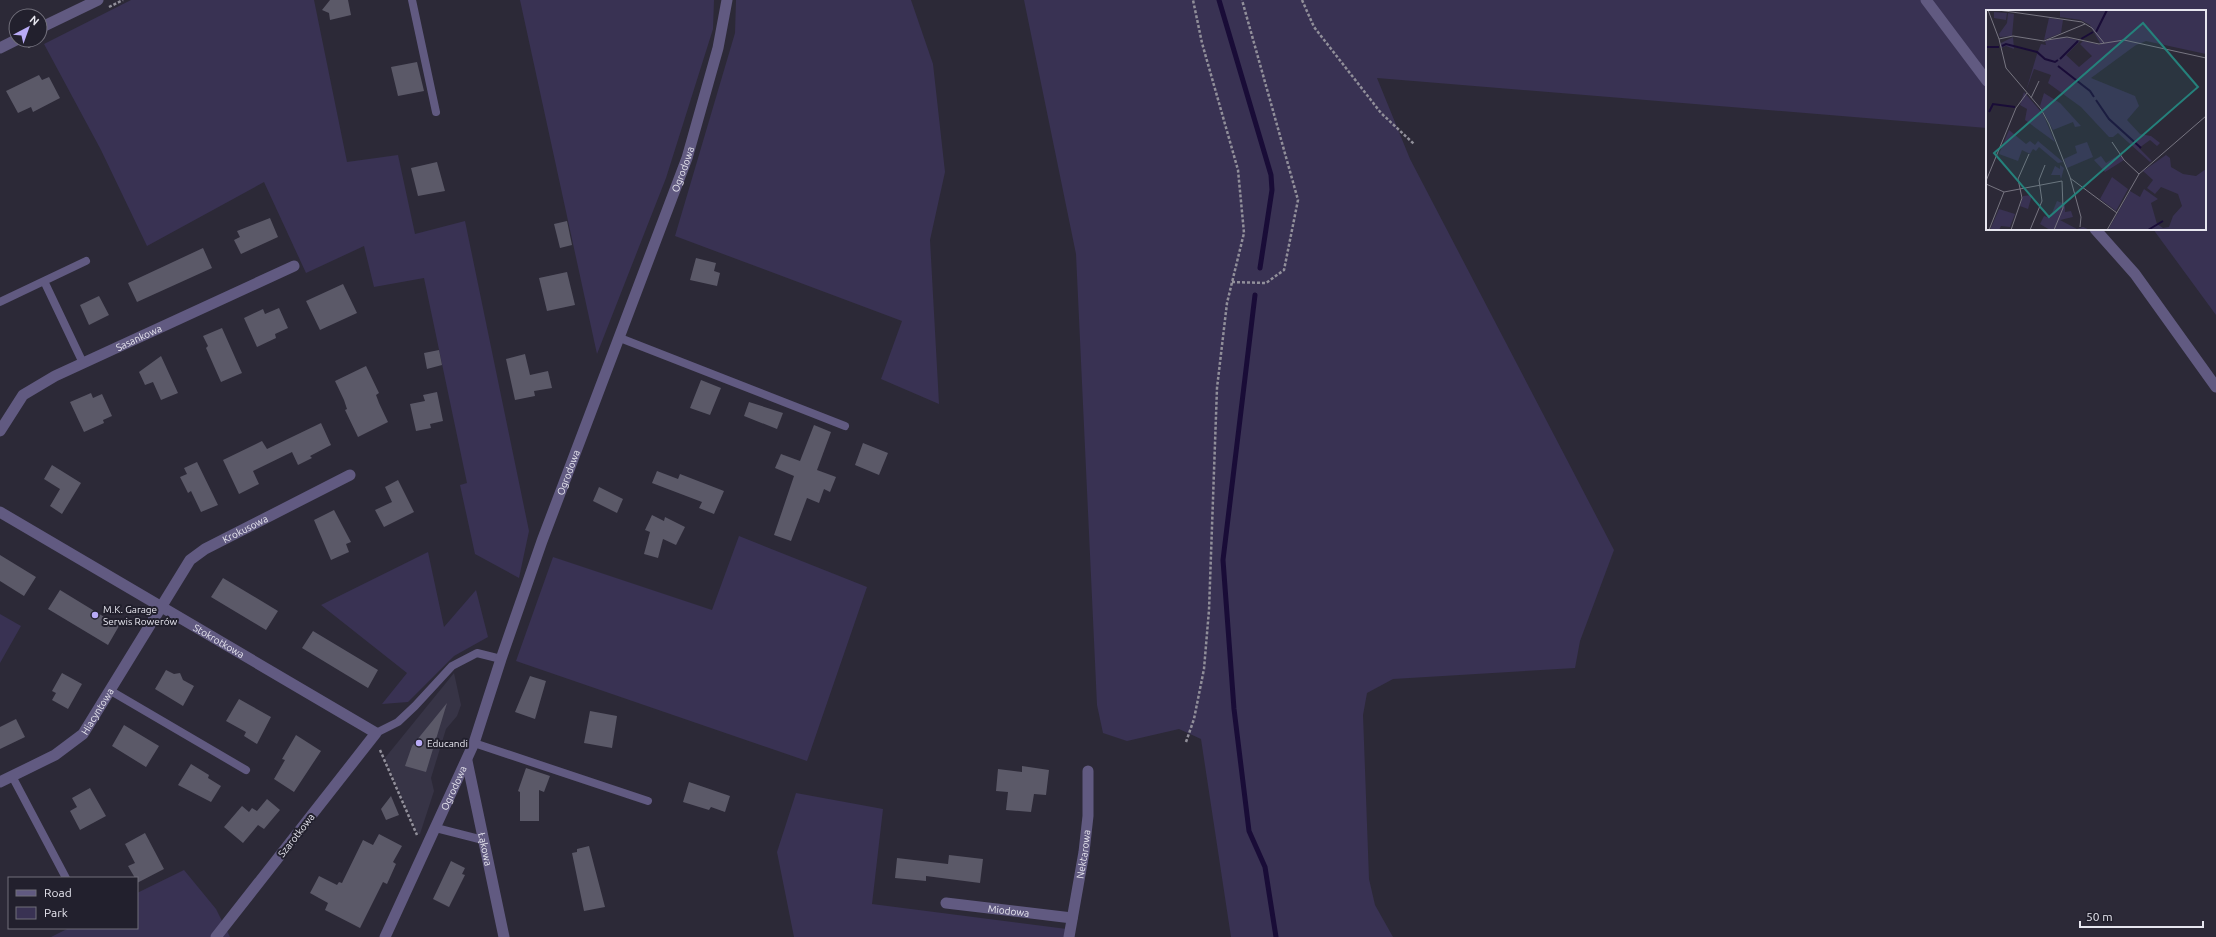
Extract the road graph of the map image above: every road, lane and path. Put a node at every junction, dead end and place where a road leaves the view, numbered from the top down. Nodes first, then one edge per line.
1 (98, 0) edge
2 (412, 0) edge
3 (726, 0) edge
4 (1193, 0) edge
5 (1242, 0) edge
6 (1302, 0) edge
7 (1926, 0) edge
8 (48, 24) edge
9 (1986, 80) edge
10 (436, 112) dead end
11 (1414, 144) dead end
12 (2096, 230) edge
13 (86, 261) dead end
14 (294, 266) dead end
15 (44, 281) junction
16 (1232, 282) junction
17 (0, 302) edge
18 (620, 338) junction
19 (83, 363) junction
20 (2216, 387) edge
21 (845, 426) dead end
22 (0, 431) edge
23 (350, 475) dead end
24 (0, 512) edge
25 (161, 606) junction
26 (501, 659) junction
27 (111, 691) junction
28 (375, 735) junction
29 (1186, 742) dead end
30 (474, 743) junction
31 (467, 761) junction
32 (246, 770) dead end
33 (1088, 771) dead end
34 (12, 776) junction
35 (0, 782) edge
36 (648, 801) dead end
37 (436, 828) junction
38 (483, 840) junction
39 (429, 843) junction
40 (65, 877) edge
41 (946, 903) dead end
42 (1072, 918) junction
43 (216, 937) edge
44 (385, 937) edge
45 (504, 937) edge
46 (1069, 937) edge

1 - 8 street
2 - 10 lane
3 - 18 street, Ogrodowa
4 - 16 path
5 - 16 path
6 - 11 path
7 - 9 street
12 - 20 street
13 - 15 lane
14 - 19 street, Sasankowa
15 - 17 lane
15 - 19 lane
16 - 29 path
18 - 21 lane
18 - 26 street, Ogrodowa
19 - 22 street, Sasankowa
23 - 25 street, Krokusowa
24 - 25 street, Stokrotkowa
25 - 27 street, Hiacyntowa
25 - 28 street, Stokrotkowa
26 - 28 lane
26 - 30 street, Ogrodowa
27 - 32 lane
27 - 34 street, Hiacyntowa
28 - 39 path
28 - 43 street, Szarotkowa
30 - 31 street, Ogrodowa
30 - 36 lane
31 - 37 street, Ogrodowa
31 - 38 street, Łąkowa
33 - 42 street, Nektarowa
34 - 35 street, Hiacyntowa
34 - 40 lane
37 - 38 lane
37 - 39 street, Ogrodowa
38 - 45 street, Łąkowa
39 - 44 street, Ogrodowa
41 - 42 street, Miodowa
42 - 46 street, Nektarowa

